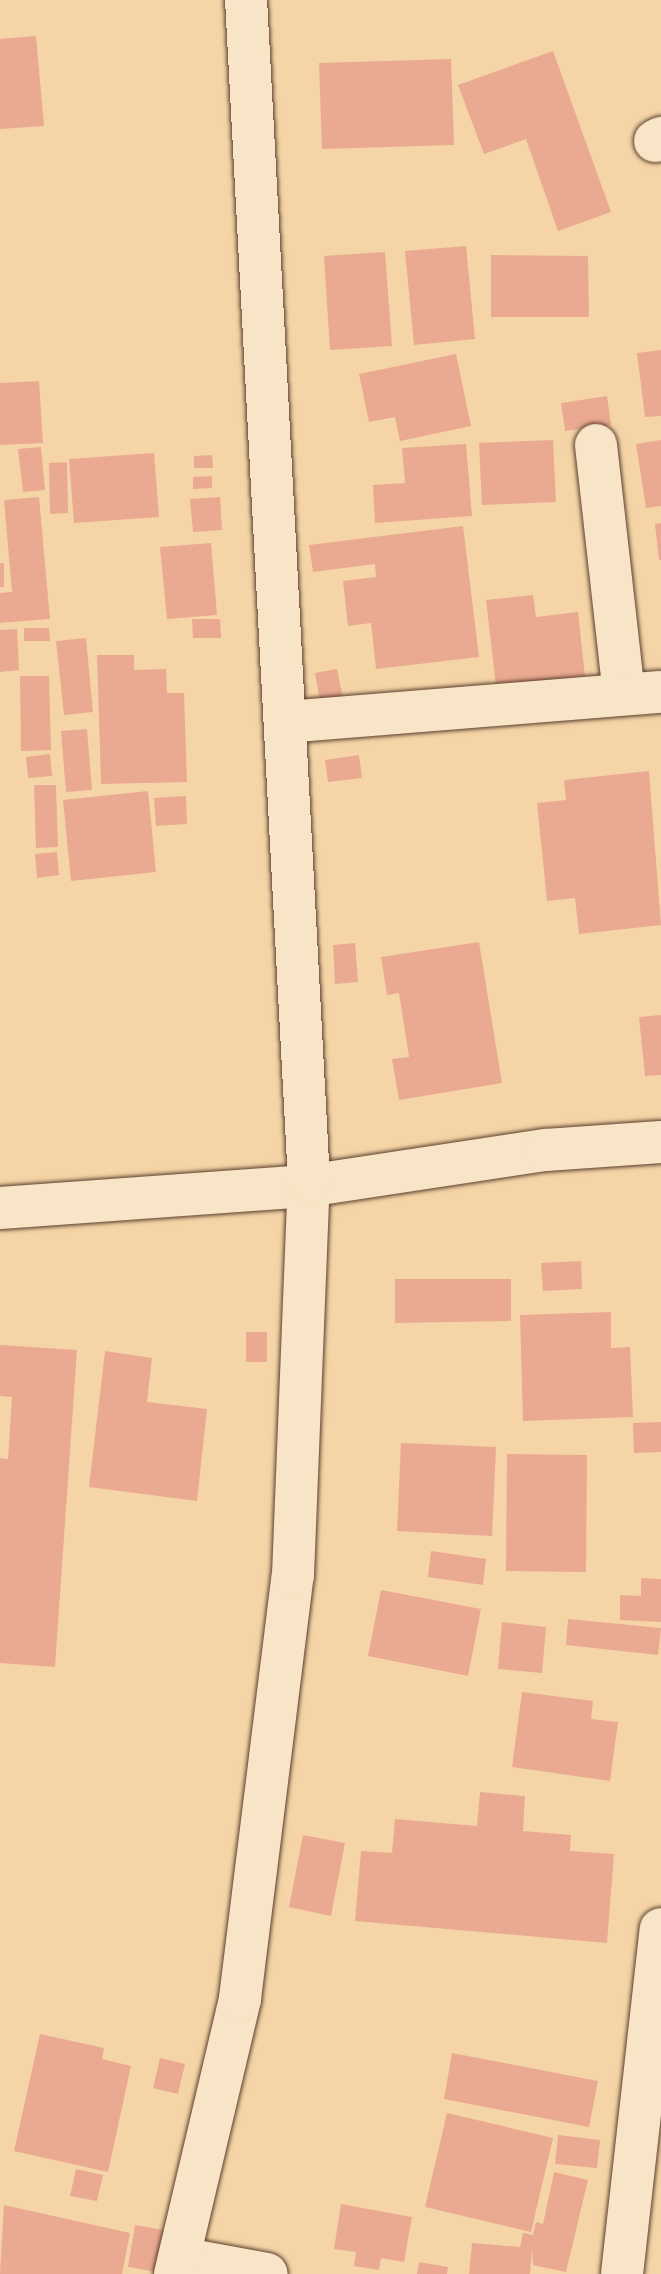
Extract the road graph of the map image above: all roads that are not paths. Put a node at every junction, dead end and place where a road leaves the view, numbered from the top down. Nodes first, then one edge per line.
1 (246, 0) edge
2 (596, 445) dead end
3 (643, 693) edge
4 (286, 722) junction
5 (661, 1142) edge
6 (307, 1186) junction
7 (0, 1208) edge
8 (661, 1929) edge
9 (177, 2266) edge
10 (267, 2274) edge
11 (622, 2274) edge

1 - 4 street
2 - 3 street
3 - 4 street
4 - 6 street
5 - 6 street
6 - 7 street
6 - 9 street
8 - 11 street
9 - 10 street

